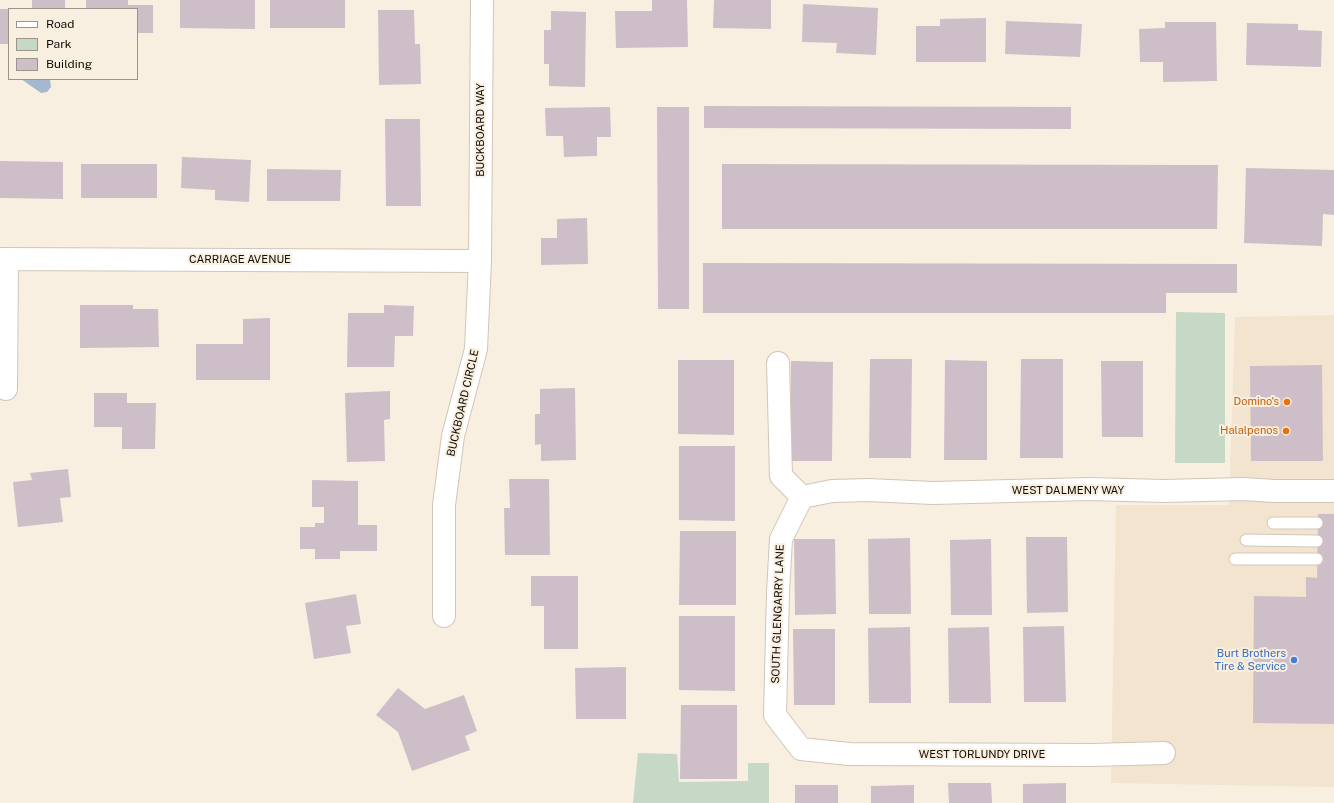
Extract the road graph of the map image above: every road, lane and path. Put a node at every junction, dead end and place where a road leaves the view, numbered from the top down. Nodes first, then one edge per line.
1 (482, 0) edge
2 (4, 259) edge
3 (480, 261) junction
4 (778, 364) dead end
5 (6, 390) dead end
6 (1334, 491) edge
7 (802, 497) junction
8 (1273, 523) dead end
9 (1317, 523) dead end
10 (1246, 540) dead end
11 (1317, 541) dead end
12 (1235, 559) dead end
13 (1317, 559) dead end
14 (444, 616) dead end
15 (801, 749) joint
16 (1164, 753) dead end

1 - 3 street, BUCKBOARD WAY
2 - 3 street, CARRIAGE AVENUE
2 - 5 street
3 - 14 street, BUCKBOARD CIRCLE
4 - 7 street
6 - 7 street, WEST DALMENY WAY
7 - 15 street, SOUTH GLENGARRY LANE
8 - 9 lane
10 - 11 lane
12 - 13 lane
15 - 16 street, WEST TORLUNDY DRIVE

